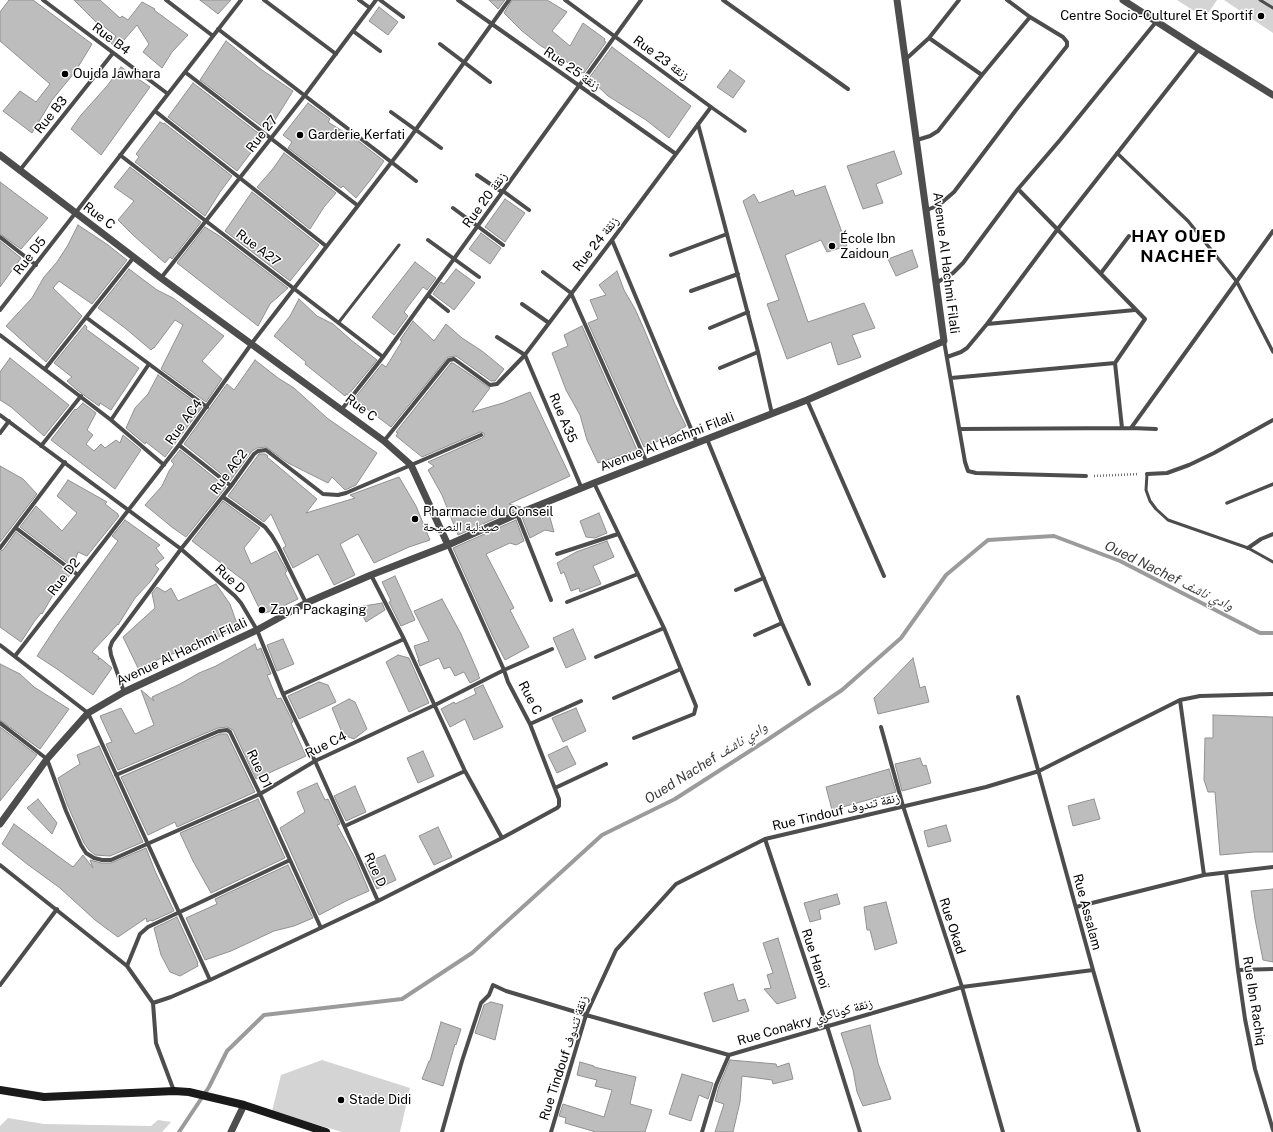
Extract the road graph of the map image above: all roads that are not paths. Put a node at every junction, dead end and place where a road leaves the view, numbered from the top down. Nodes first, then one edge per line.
1 (43, 0) edge
2 (166, 0) edge
3 (241, 0) edge
4 (264, 0) edge
5 (359, 0) edge
6 (376, 0) edge
7 (380, 0) edge
8 (458, 0) edge
9 (509, 0) edge
10 (565, 0) edge
11 (641, 0) edge
12 (723, 0) edge
13 (897, 0) edge
14 (959, 0) edge
15 (1007, 0) edge
16 (1123, 0) edge
17 (1260, 0) edge
18 (370, 8) junction
19 (1273, 8) edge
20 (403, 17) dead end
21 (1030, 17) junction
22 (1156, 22) junction
23 (491, 24) junction
24 (218, 29) junction
25 (353, 31) junction
26 (213, 36) junction
27 (615, 36) junction
28 (929, 38) junction
29 (440, 44) dead end
30 (1199, 49) junction
31 (380, 51) dead end
32 (113, 53) junction
33 (336, 54) junction
34 (906, 59) junction
35 (464, 63) junction
36 (185, 72) junction
37 (982, 75) junction
38 (490, 82) dead end
39 (579, 86) junction
40 (848, 89) dead end
41 (168, 94) junction
42 (1273, 94) edge
43 (305, 95) junction
44 (711, 107) junction
45 (155, 111) junction
46 (390, 112) dead end
47 (698, 124) junction
48 (416, 130) junction
49 (745, 132) dead end
50 (272, 138) junction
51 (917, 140) junction
52 (441, 148) dead end
53 (1117, 153) junction
54 (676, 154) junction
55 (0, 155) edge
56 (120, 155) junction
57 (391, 162) junction
58 (20, 170) junction
59 (477, 175) dead end
60 (240, 179) junction
61 (416, 181) dead end
62 (1018, 189) junction
63 (502, 192) junction
64 (357, 205) junction
65 (453, 208) dead end
66 (529, 210) dead end
67 (927, 210) junction
68 (76, 213) junction
69 (206, 222) junction
70 (478, 226) junction
71 (1057, 230) junction
72 (1273, 231) edge
73 (727, 234) junction
74 (1129, 236) dead end
75 (0, 237) edge
76 (428, 240) dead end
77 (612, 240) junction
78 (399, 245) dead end
79 (503, 245) dead end
80 (326, 246) junction
81 (671, 255) dead end
82 (134, 257) junction
83 (454, 259) junction
84 (36, 265) junction
85 (543, 272) dead end
86 (1101, 273) junction
87 (738, 274) junction
88 (479, 277) dead end
89 (161, 278) junction
90 (1237, 282) junction
91 (936, 283) junction
92 (294, 288) junction
93 (691, 291) dead end
94 (571, 293) junction
95 (428, 295) junction
96 (522, 304) dead end
97 (0, 310) edge
98 (1135, 310) junction
99 (448, 311) dead end
100 (748, 312) junction
101 (86, 318) junction
102 (339, 322) junction
103 (549, 322) junction
104 (986, 324) junction
105 (710, 328) dead end
106 (0, 335) edge
107 (497, 337) dead end
108 (944, 341) junction
109 (252, 343) junction
110 (758, 352) junction
111 (1273, 352) edge
112 (525, 355) junction
113 (383, 357) junction
114 (947, 357) junction
115 (1115, 363) junction
116 (149, 364) junction
117 (720, 368) dead end
118 (45, 369) junction
119 (951, 378) junction
120 (81, 396) junction
121 (807, 400) junction
122 (207, 407) junction
123 (342, 409) junction
124 (772, 414) junction
125 (0, 415) edge
126 (111, 420) junction
127 (1273, 420) edge
128 (9, 421) junction
129 (1122, 428) junction
130 (1131, 428) junction
131 (960, 429) junction
132 (1156, 429) dead end
133 (0, 433) edge
134 (481, 436) dead end
135 (707, 439) junction
136 (384, 441) junction
137 (697, 444) junction
138 (42, 446) junction
139 (179, 446) junction
140 (65, 462) junction
141 (648, 463) junction
142 (164, 465) junction
143 (411, 465) junction
144 (1147, 474) joint
145 (1086, 476) road end
146 (594, 483) junction
147 (1273, 484) edge
148 (231, 486) junction
149 (582, 489) junction
150 (223, 497) junction
151 (1228, 503) dead end
152 (129, 510) junction
153 (517, 514) junction
154 (16, 528) junction
155 (618, 534) junction
156 (1273, 534) edge
157 (448, 545) junction
158 (0, 548) edge
159 (1248, 548) junction
160 (181, 549) junction
161 (557, 554) dead end
162 (1273, 562) edge
163 (638, 574) junction
164 (371, 575) junction
165 (78, 576) junction
166 (884, 576) dead end
167 (764, 578) junction
168 (736, 590) dead end
169 (551, 600) dead end
170 (567, 602) dead end
171 (306, 603) junction
172 (782, 623) junction
173 (664, 628) junction
174 (257, 630) junction
175 (755, 635) dead end
176 (404, 639) junction
177 (0, 645) edge
178 (552, 649) dead end
179 (15, 656) junction
180 (596, 657) dead end
181 (681, 669) junction
182 (504, 670) junction
183 (809, 684) dead end
184 (124, 692) junction
185 (282, 694) junction
186 (1273, 694) edge
187 (1018, 697) dead end
188 (614, 698) dead end
189 (1180, 700) junction
190 (581, 701) dead end
191 (435, 705) junction
192 (88, 712) junction
193 (0, 722) edge
194 (530, 724) junction
195 (881, 727) dead end
196 (634, 738) dead end
197 (47, 759) junction
198 (315, 761) junction
199 (606, 764) dead end
200 (465, 771) junction
201 (1039, 771) junction
202 (116, 775) junction
203 (555, 788) junction
204 (260, 794) junction
205 (903, 806) junction
206 (0, 824) edge
207 (344, 826) junction
208 (502, 838) junction
209 (765, 839) junction
210 (148, 844) junction
211 (290, 860) junction
212 (0, 865) edge
213 (1273, 867) edge
214 (1226, 873) junction
215 (1204, 875) junction
216 (378, 901) junction
217 (1076, 908) junction
218 (57, 909) junction
219 (179, 912) junction
220 (321, 928) junction
221 (127, 966) junction
222 (1273, 969) edge
223 (1093, 970) junction
224 (1238, 970) junction
225 (210, 980) junction
226 (0, 985) edge
227 (962, 987) junction
228 (153, 1002) junction
229 (586, 1015) junction
230 (827, 1026) junction
231 (729, 1055) junction
232 (0, 1090) edge
233 (174, 1091) junction
234 (244, 1105) junction
235 (1273, 1130) edge
236 (231, 1132) edge
237 (326, 1132) edge
238 (442, 1132) edge
239 (551, 1132) edge
240 (702, 1132) edge
241 (860, 1132) edge
242 (1003, 1132) edge
243 (1139, 1132) edge

1 - 32 street, Rue B4
2 - 26 street
3 - 24 street, Rue D5
4 - 33 street
5 - 18 street
6 - 18 street, Rue 27
7 - 20 street
8 - 23 street, Rue 25 زنقة
9 - 23 street, Rue AC4
10 - 27 street, Rue 23 زنقة
11 - 27 street, Rue 20 زنقة
12 - 40 street
13 - 34 street, Avenue Al Hachmi Filali
14 - 28 street
15 - 21 street
16 - 22 street
17 - 19 lane
18 - 25 street, Rue 27
21 - 37 street
21 - 67 street
22 - 30 street
22 - 62 street
23 - 35 street, Rue AC4
23 - 39 street, Rue 25 زنقة
24 - 26 street, Rue D5
24 - 43 street
25 - 31 street
25 - 33 street, Rue 27
26 - 36 street, Rue D5
27 - 39 street, Rue 20 زنقة
27 - 44 street, Rue 23 زنقة
28 - 34 street
28 - 37 street
29 - 35 street
30 - 42 street
30 - 53 street
32 - 41 street, Rue B4
32 - 58 street, Rue B3
33 - 43 street, Rue 27
34 - 51 street, Avenue Al Hachmi Filali
35 - 38 street
35 - 48 street, Rue AC4
36 - 41 street, Rue D5
36 - 50 street
37 - 51 street
39 - 54 street, Rue 25 زنقة
39 - 63 street, Rue 20 زنقة
41 - 45 street, Rue D5
43 - 50 street, Rue 27
43 - 57 street
44 - 47 street, Rue 24 زنقة
44 - 49 street, Rue 23 زنقة
45 - 56 street, Rue D5
45 - 60 street
46 - 48 street
47 - 54 street, Rue 24 زنقة
47 - 73 street
48 - 52 street
48 - 57 street, Rue AC4
50 - 60 street, Rue 27
50 - 64 street
51 - 67 street, Avenue Al Hachmi Filali
53 - 71 street
53 - 90 street
54 - 77 street, Rue 24 زنقة
55 - 58 street, Rue C
56 - 68 street, Rue D5
56 - 69 street, Rue A27
57 - 61 street
57 - 64 street, Rue AC4
58 - 68 street, Rue C
59 - 63 street
60 - 69 street, Rue 27
60 - 80 street
62 - 71 street
62 - 91 street
63 - 66 street
63 - 70 street, Rue 20 زنقة
64 - 80 street, Rue AC4
65 - 70 street
67 - 91 street, Avenue Al Hachmi Filali
68 - 82 street, Rue C
68 - 84 street, Rue D5
69 - 89 street, Rue 27
69 - 92 street, Rue A27
70 - 79 street
70 - 83 street, Rue 20 زنقة
71 - 86 street
71 - 104 street
72 - 90 street
73 - 81 street
73 - 87 street
74 - 86 street
75 - 84 street
76 - 83 street
77 - 94 street, Rue 24 زنقة
77 - 137 street
78 - 102 lane
80 - 92 street, Rue AC4
82 - 89 street, Rue C
82 - 101 street
83 - 88 street
83 - 95 street, Rue 20 زنقة
84 - 97 street, Rue D5
85 - 94 street
86 - 98 street
87 - 93 street
87 - 100 street
89 - 109 street, Rue C
90 - 111 street
90 - 130 street
91 - 108 street, Avenue Al Hachmi Filali
92 - 102 street, Rue A27
92 - 109 street, Rue AC4
94 - 103 street, Rue 24 زنقة
94 - 141 street
95 - 99 street
95 - 113 street, Rue 20 زنقة
96 - 103 street
98 - 104 street
98 - 115 street
100 - 105 street
100 - 110 street
101 - 116 street
101 - 118 street
102 - 113 street, Rue A27
103 - 112 street, Rue 24 زنقة
104 - 114 street
106 - 118 street
107 - 112 street
108 - 114 street
108 - 121 street, Avenue Al Hachmi Filali
109 - 122 street, Rue AC4
109 - 123 street, Rue C
110 - 117 street
110 - 124 street
112 - 136 street, Rue 24 زنقة
112 - 149 street, Rue A35
113 - 123 street, Rue 20 زنقة
114 - 119 street
115 - 119 street
115 - 129 street
116 - 122 street
116 - 126 street
118 - 120 street
119 - 131 street
120 - 126 street
120 - 138 street
121 - 124 street, Avenue Al Hachmi Filali
121 - 166 street
122 - 139 street, Rue AC4
123 - 136 street, Rue C
124 - 135 street, Avenue Al Hachmi Filali
125 - 128 street, Rue D
126 - 142 street
127 - 144 street
128 - 133 street
128 - 138 street, Rue D
129 - 130 street
129 - 131 street
130 - 132 street
131 - 145 street
134 - 143 street
135 - 137 street, Avenue Al Hachmi Filali
135 - 167 street
136 - 143 street, Rue C
137 - 141 street, Avenue Al Hachmi Filali
138 - 140 street, Rue D
139 - 142 street, Rue AC4
139 - 148 street
140 - 152 street, Rue D
140 - 154 street
141 - 146 street, Avenue Al Hachmi Filali
142 - 152 street, Rue AC4
143 - 148 street, Rue AC2
143 - 157 street, Rue C
144 - 159 lane
146 - 149 street, Avenue Al Hachmi Filali
146 - 155 street
147 - 151 street
148 - 150 street, Rue AC2
149 - 153 street, Avenue Al Hachmi Filali
150 - 160 street, Rue AC2
150 - 171 street
152 - 160 street, Rue D
152 - 165 street, Rue D2
153 - 157 street, Avenue Al Hachmi Filali
153 - 169 street
154 - 158 street
154 - 165 street
155 - 161 street
155 - 163 street
156 - 159 street
157 - 164 street, Avenue Al Hachmi Filali
157 - 182 street, Rue C
159 - 162 lane
160 - 174 street, Rue D
160 - 184 street
163 - 170 street
163 - 173 street
164 - 171 street, Avenue Al Hachmi Filali
164 - 176 street
165 - 179 street, Rue D2
167 - 168 street
167 - 172 street
171 - 174 street, Avenue Al Hachmi Filali
172 - 175 street
172 - 183 street
173 - 180 street
173 - 181 street
174 - 184 street, Avenue Al Hachmi Filali
174 - 185 street, Rue D
176 - 185 street
176 - 191 street
177 - 179 street
178 - 182 street, Rue C4
179 - 192 street
181 - 188 street
181 - 196 street
182 - 191 street, Rue C4
182 - 194 street, Rue C
184 - 192 street, Avenue Al Hachmi Filali
185 - 198 street, Rue D
186 - 189 street, Rue Tindouf زنقة تندوف
187 - 201 street, Rue Assalam
189 - 201 street, Rue Tindouf زنقة تندوف
189 - 215 street
190 - 194 street
191 - 198 street, Rue C4
191 - 200 street
192 - 197 street, Avenue Al Hachmi Filali
192 - 202 street
193 - 197 street
194 - 203 street, Rue C
195 - 205 street, Rue Okad
197 - 206 street, Avenue Al Hachmi Filali
197 - 210 street, Rue C4
198 - 204 street, Rue C4
198 - 207 street, Rue D
199 - 203 street
200 - 207 street
200 - 208 street
201 - 205 street, Rue Tindouf زنقة تندوف
201 - 217 street, Rue Assalam
202 - 204 street, Rue D1
202 - 210 street
203 - 208 street, Rue C
204 - 210 street, Rue C4
204 - 211 street, Rue D1
205 - 209 street, Rue Tindouf زنقة تندوف
205 - 227 street, Rue Okad
207 - 216 street, Rue D
208 - 216 street
209 - 229 street, Rue Tindouf زنقة تندوف
209 - 230 street, Rue Hanoï
210 - 219 street
211 - 219 street
211 - 220 street, Rue D1
212 - 218 street
213 - 214 street
214 - 215 street
214 - 224 street, Rue Ibn Rachiq
215 - 217 street
216 - 220 street
217 - 223 street, Rue Assalam
218 - 221 street
218 - 226 street
219 - 221 street
219 - 225 street
220 - 225 street
221 - 228 street
222 - 224 street
223 - 227 street, Rue Conakry زنقة كوناكري
223 - 243 street, Rue Assalam
224 - 235 street, Rue Ibn Rachiq
225 - 228 street
227 - 230 street, Rue Conakry زنقة كوناكري
227 - 242 street, Rue Okad
228 - 233 street
229 - 231 street, Rue Conakry زنقة كوناكري
229 - 238 street, Rue Conakry زنقة كوناكري
229 - 239 street, Rue Tindouf زنقة تندوف
230 - 231 street, Rue Conakry زنقة كوناكري
230 - 241 street, Rue Hanoï
231 - 240 street
232 - 233 main road
233 - 234 main road
234 - 236 street
234 - 237 main road

